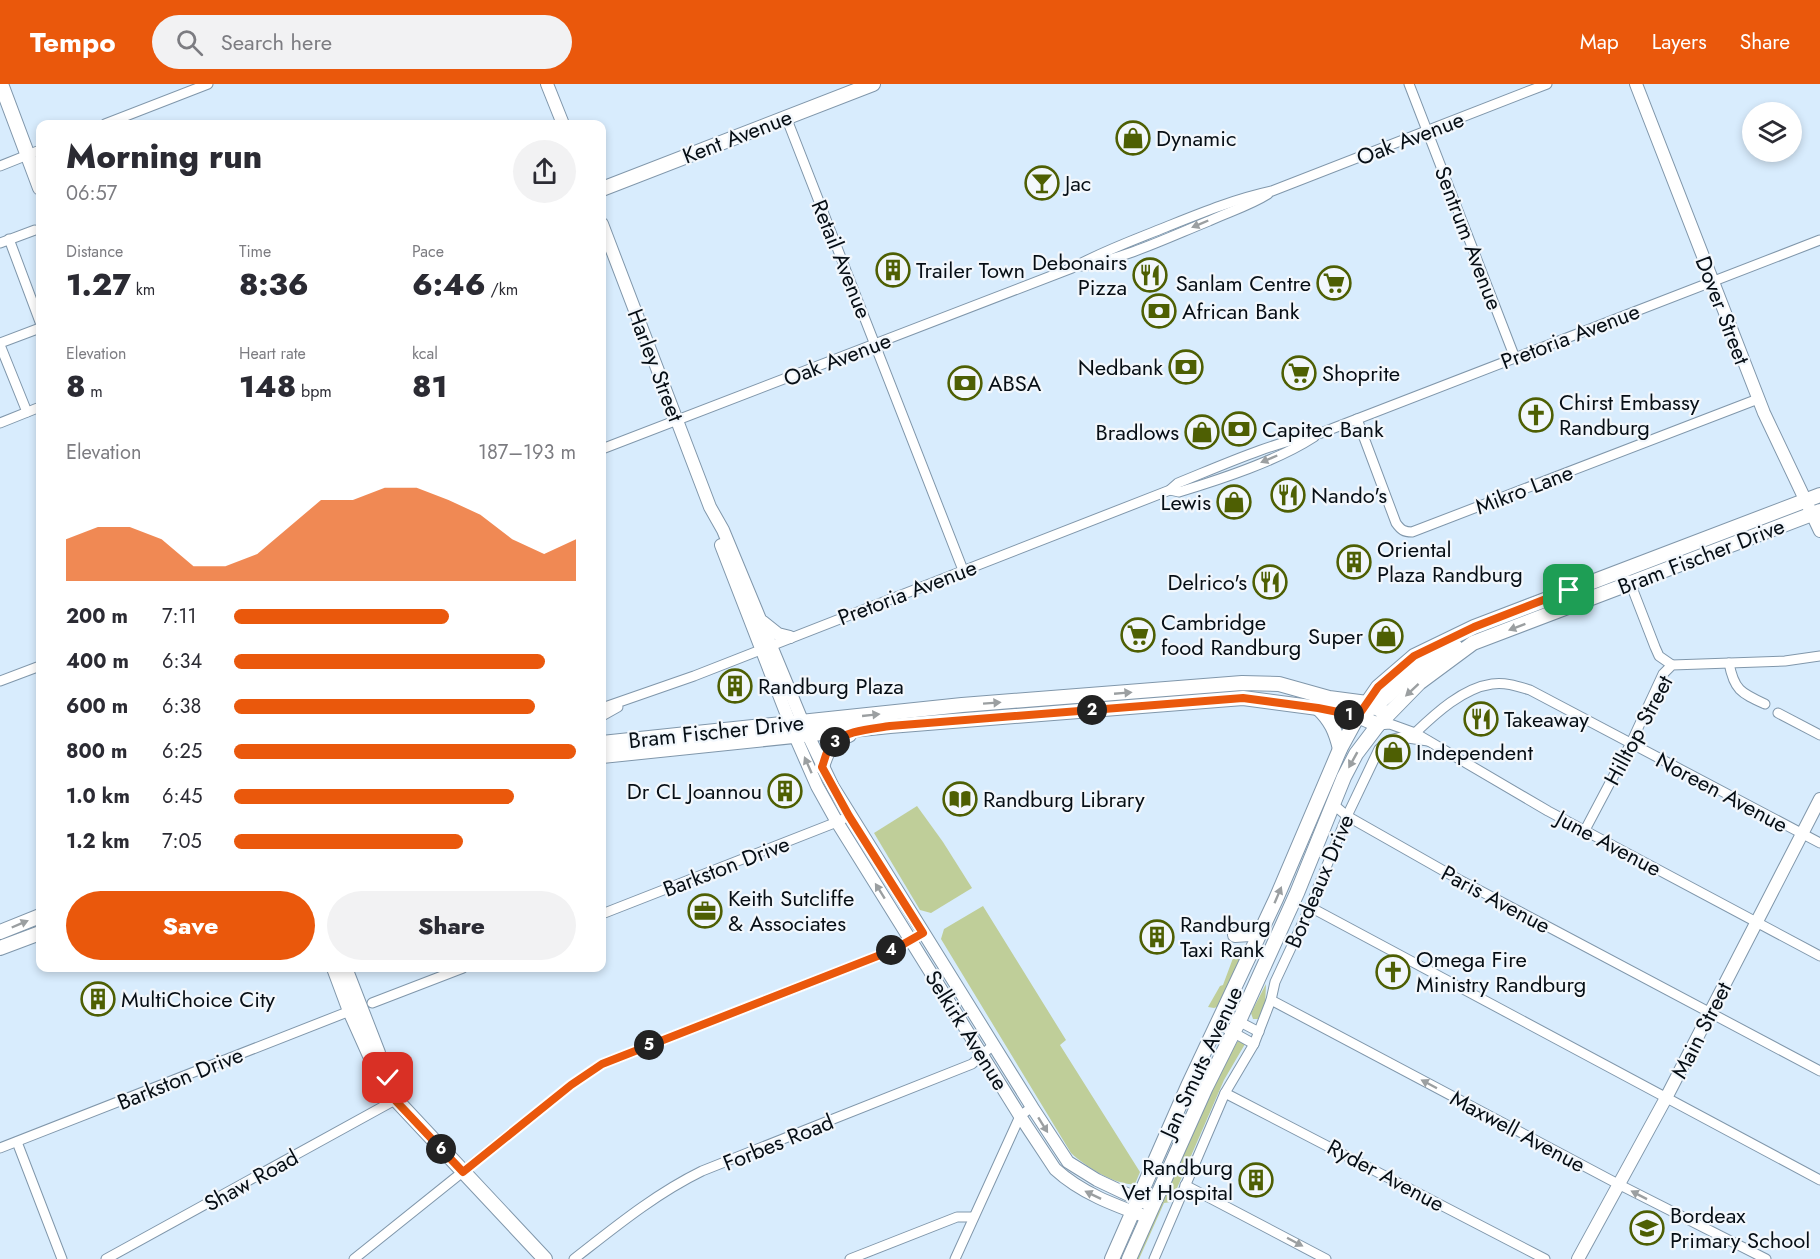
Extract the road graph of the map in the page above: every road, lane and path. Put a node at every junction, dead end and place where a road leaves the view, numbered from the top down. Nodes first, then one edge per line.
1 (1, 84) edge
2 (208, 84) edge
3 (547, 84) edge
4 (873, 84) edge
5 (1409, 84) edge
6 (1547, 84) edge
7 (1636, 84) edge
8 (786, 117) junction
9 (115, 120) edge
10 (561, 120) edge
11 (1427, 132) junction
12 (34, 153) edge
13 (0, 166) edge
14 (606, 187) edge
15 (35, 230) dead end
16 (606, 235) edge
17 (1820, 240) edge
18 (5, 241) edge
19 (1712, 282) junction
20 (36, 313) edge
21 (36, 330) edge
22 (0, 344) edge
23 (876, 345) junction
24 (1515, 358) junction
25 (1758, 399) junction
26 (36, 409) edge
27 (27, 412) junction
28 (1357, 418) junction
29 (676, 420) junction
30 (0, 423) edge
31 (606, 447) edge
32 (1820, 495) edge
33 (1804, 500) junction
34 (710, 507) junction
35 (1815, 512) edge
36 (1820, 531) edge
37 (963, 570) junction
38 (1625, 570) junction
39 (1630, 584) junction
40 (760, 619) junction
41 (790, 637) junction
42 (1473, 643) junction
43 (766, 647) junction
44 (1820, 656) edge
45 (1729, 663) junction
46 (1672, 665) junction
47 (36, 668) edge
48 (0, 681) edge
49 (1279, 684) junction
50 (1378, 687) junction
51 (644, 694) junction
52 (1765, 704) dead end
53 (1371, 705) junction
54 (606, 707) edge
55 (1318, 708) junction
56 (1778, 713) dead end
57 (606, 714) edge
58 (1358, 716) junction
59 (1383, 719) junction
60 (1401, 726) junction
61 (799, 729) junction
62 (863, 730) junction
63 (1415, 733) junction
64 (1820, 735) edge
65 (1428, 741) junction
66 (606, 743) edge
67 (1631, 743) junction
68 (1340, 749) junction
69 (606, 755) edge
70 (822, 767) junction
71 (1820, 799) edge
72 (1334, 805) junction
73 (849, 816) junction
74 (1347, 816) junction
75 (837, 822) junction
76 (1585, 830) junction
77 (1802, 833) junction
78 (1820, 843) edge
79 (1310, 907) junction
80 (606, 912) edge
81 (36, 917) edge
82 (1757, 921) junction
83 (1263, 927) junction
84 (0, 932) edge
85 (923, 933) junction
86 (36, 934) edge
87 (1235, 935) dead end
88 (911, 941) junction
89 (0, 948) edge
90 (1820, 956) edge
91 (337, 972) edge
92 (347, 972) edge
93 (453, 972) edge
94 (1271, 1000) junction
95 (361, 1007) junction
96 (1710, 1013) junction
97 (1220, 1018) junction
98 (1236, 1027) junction
99 (1259, 1032) junction
100 (1254, 1044) junction
101 (993, 1045) junction
102 (982, 1055) junction
103 (1820, 1071) edge
104 (1225, 1093) junction
105 (1666, 1098) junction
106 (395, 1100) junction
107 (1032, 1107) junction
108 (1020, 1116) junction
109 (16, 1142) junction
110 (0, 1148) edge
111 (463, 1172) junction
112 (1820, 1180) edge
113 (1618, 1184) junction
114 (1185, 1185) junction
115 (1135, 1206) junction
116 (1149, 1211) junction
117 (972, 1217) junction
118 (62, 1259) edge
119 (106, 1259) edge
120 (354, 1259) edge
121 (545, 1259) edge
122 (574, 1259) edge
123 (850, 1259) edge
124 (955, 1259) edge
125 (1112, 1259) edge
126 (1129, 1259) edge
127 (1154, 1259) edge
128 (1326, 1259) edge
129 (1545, 1259) edge
130 (1578, 1259) edge
131 (1766, 1259) edge

1 - 12 main road
2 - 9 street
3 - 10 street
4 - 8 main road, Kent Avenue
5 - 11 street, Sentrum Avenue
6 - 11 street, Oak Avenue
7 - 19 street, Dover Street
8 - 14 main road, Kent Avenue
8 - 23 street, Retail Avenue
11 - 23 street, Oak Avenue
11 - 24 street, Sentrum Avenue
12 - 13 street
15 - 18 street
16 - 29 street, Harley Street
17 - 19 street, Pretoria Avenue
18 - 20 street
19 - 24 street, Pretoria Avenue
19 - 25 street, Dover Street
21 - 22 street
22 - 27 street
23 - 29 street, Oak Avenue
23 - 37 street, Retail Avenue
24 - 28 street, Pretoria Avenue
25 - 28 street, Mikro Lane
25 - 33 street, Dover Street
26 - 27 street
27 - 30 street
28 - 37 street, Pretoria Avenue
29 - 31 street, Oak Avenue
29 - 34 street, Harley Street
32 - 33 main road, Bram Fischer Drive
33 - 35 street, Dover Street
33 - 38 main road, Bram Fischer Drive
34 - 40 street, Harley Street
34 - 43 street, Harley Street
35 - 36 street, Dover Street
35 - 39 main road, Bram Fischer Drive
37 - 41 street, Pretoria Avenue
38 - 39 street
38 - 50 main road, Bram Fischer Drive
39 -> 42 main road, Bram Fischer Drive
39 - 46 street
40 - 41 street
40 - 43 street, Harley Street
41 - 43 street, Pretoria Avenue
42 - 53 main road
42 -> 59 main road, Bram Fischer Drive
43 - 51 street, Pretoria Avenue
43 - 61 street, Harley Street
44 - 45 street, Hilltop Street
45 - 46 street, Hilltop Street
45 - 52 street
46 - 67 street, Hilltop Street
47 - 48 street
49 - 50 main road
49 - 53 main road, Bram Fischer Drive
61 -> 49 main road, Bram Fischer Drive
50 - 53 main road, Bram Fischer Drive
51 - 54 street, Pretoria Avenue
51 - 57 street, Pretoria Avenue
53 - 58 main road, Jan Smuts Avenue
53 - 59 main road, Bram Fischer Drive
55 - 58 main road, Bram Fischer Drive
55 - 62 main road, Bram Fischer Drive
55 - 68 main road
56 - 64 street
58 - 59 main road, Bram Fischer Drive
58 - 68 main road, Jan Smuts Avenue
59 - 60 street, June Avenue
59 - 60 street, June Avenue
59 -> 72 main road, Jan Smuts Avenue
60 - 63 street, June Avenue
61 - 62 main road, Bram Fischer Drive
61 - 66 main road, Bram Fischer Drive
61 - 69 main road, Bram Fischer Drive
61 - 70 street, Selkirk Avenue
75 -> 61 street, Selkirk Avenue
62 - 70 main road
63 - 65 street, June Avenue
63 - 67 street, Noreen Avenue
65 - 74 street, Bordeaux Drive
65 - 76 street, June Avenue
67 - 76 street, Hilltop Street
67 - 77 street, Noreen Avenue
83 -> 68 main road, Jan Smuts Avenue
70 - 73 street, Selkirk Avenue
71 - 77 street, Main Street
72 - 74 street, Paris Avenue
72 - 98 main road, Jan Smuts Avenue
73 - 75 street, Barkston Drive
73 - 85 street, Selkirk Avenue
74 - 79 street, Bordeaux Drive
74 - 96 street, Paris Avenue
75 - 80 street, Barkston Drive
88 -> 75 street, Selkirk Avenue
76 - 82 street, June Avenue
77 - 78 street, Noreen Avenue
77 - 82 street, Main Street
79 - 94 street, Bordeaux Drive
79 - 105 street
84 -> 81 main road
82 - 90 street, June Avenue
82 - 96 street, Main Street
83 - 87 main road
83 - 97 main road, Jan Smuts Avenue
85 - 88 street
85 - 101 street, Selkirk Avenue
86 - 89 main road
88 - 102 street, Selkirk Avenue
88 - 111 street
91 - 95 main road
92 - 95 main road
93 - 95 street, Barkston Drive
94 - 99 street, Bordeaux Drive
113 -> 94 street, Maxwell Avenue
95 - 106 main road
95 - 109 street, Barkston Drive
96 - 103 street, Paris Avenue
96 - 105 street, Main Street
97 - 98 street
97 - 115 main road, Jan Smuts Avenue
98 - 99 street
98 - 100 street
98 - 116 main road, Jan Smuts Avenue
99 - 100 street, Bordeaux Drive
100 - 104 street, Bordeaux Drive
101 - 102 street, Forbes Road
101 - 107 street, Selkirk Avenue
102 - 108 street, Selkirk Avenue
102 - 122 street, Forbes Road
104 - 114 street, Bordeaux Drive
104 - 129 street, Ryder Avenue
105 - 112 street
105 - 113 street, Main Street
106 - 111 main road
106 - 119 street, Shaw Road
107 - 108 street
107 -> 115 street, Selkirk Avenue
115 -> 108 street, Selkirk Avenue
108 - 117 street
109 - 110 street, Barkston Drive
109 - 118 street
111 - 120 street
111 - 121 main road
113 - 130 street, Main Street
131 -> 113 street, Maxwell Avenue
114 - 127 street, Bordeaux Drive
114 -> 128 street
115 - 116 street, Selkirk Avenue
115 - 125 main road, Jan Smuts Avenue
116 - 126 main road, Jan Smuts Avenue
117 - 123 street
117 - 124 street

